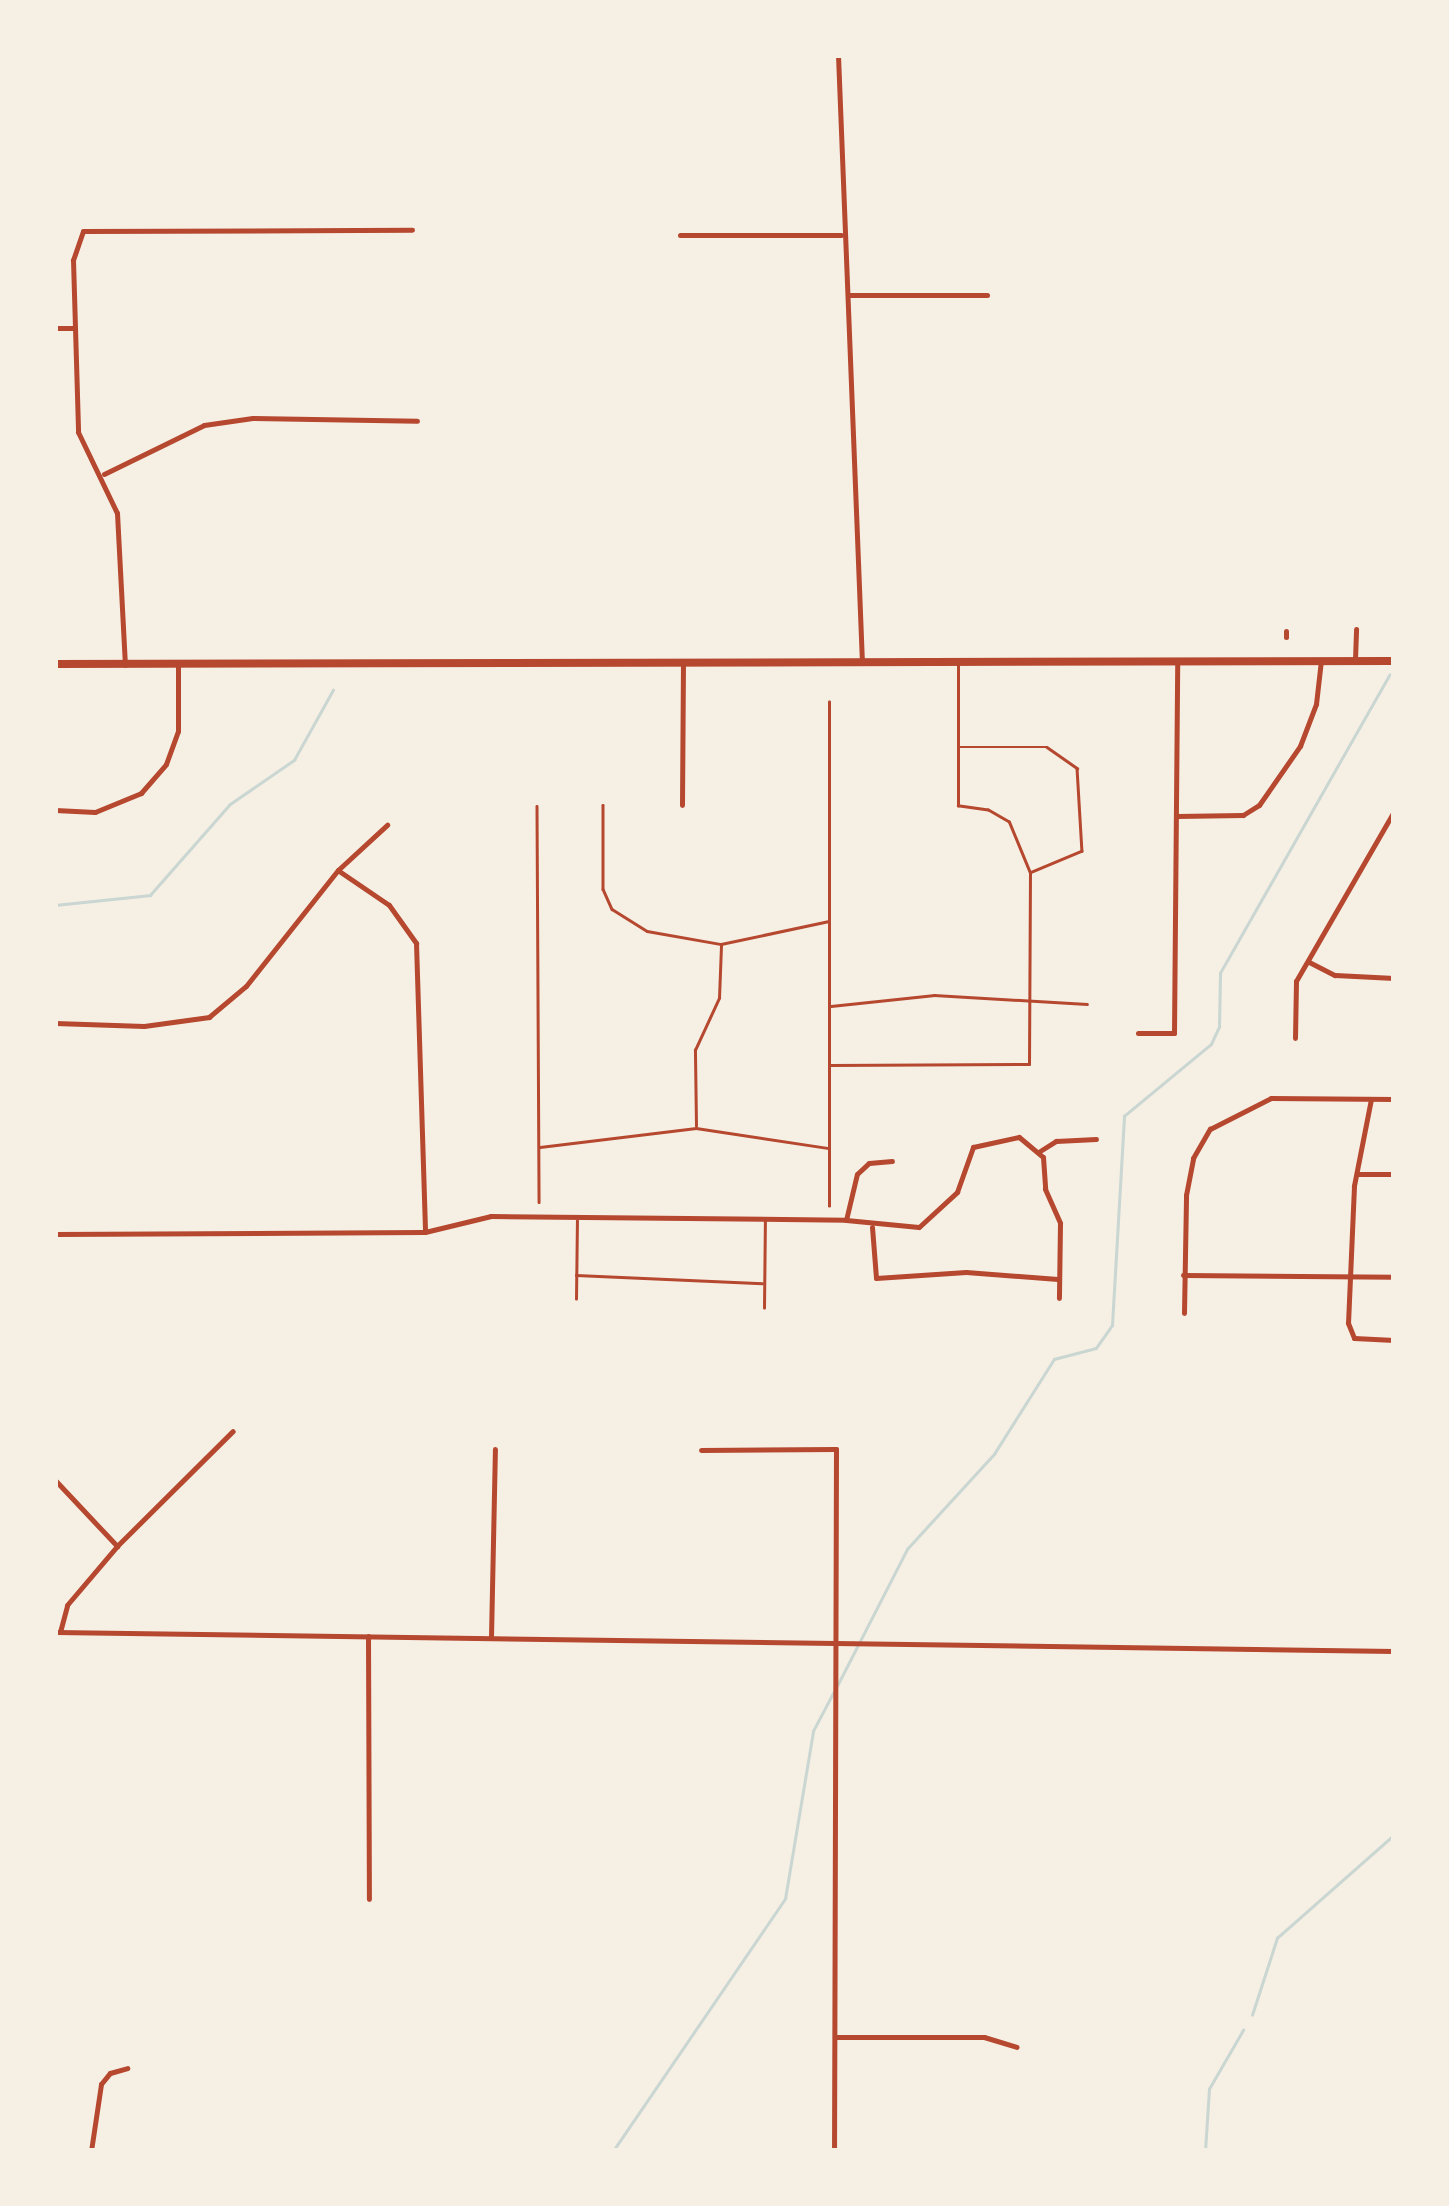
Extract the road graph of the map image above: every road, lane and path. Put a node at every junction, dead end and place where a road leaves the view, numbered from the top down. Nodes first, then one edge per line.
1 (838, 55) edge
2 (77, 224) dead end
3 (412, 230) dead end
4 (83, 231) junction
5 (680, 235) dead end
6 (842, 235) junction
7 (987, 294) dead end
8 (849, 295) junction
9 (55, 328) edge
10 (73, 328) junction
11 (417, 421) dead end
12 (104, 474) junction
13 (1356, 629) dead end
14 (1177, 660) junction
15 (1321, 660) junction
16 (1355, 660) junction
17 (958, 661) junction
18 (1394, 661) edge
19 (862, 662) junction
20 (55, 664) edge
21 (125, 665) junction
22 (178, 665) junction
23 (683, 665) junction
24 (830, 702) dead end
25 (959, 748) junction
26 (682, 804) dead end
27 (604, 805) dead end
28 (536, 806) dead end
29 (55, 810) edge
30 (1394, 811) edge
31 (1177, 816) junction
32 (387, 825) dead end
33 (338, 870) junction
34 (1030, 873) junction
35 (832, 920) junction
36 (721, 944) junction
37 (1309, 962) junction
38 (1394, 978) edge
39 (1030, 1004) junction
40 (1086, 1004) dead end
41 (831, 1006) junction
42 (55, 1023) edge
43 (1138, 1033) dead end
44 (1295, 1038) dead end
45 (830, 1066) junction
46 (1371, 1099) junction
47 (1394, 1099) edge
48 (696, 1128) junction
49 (1096, 1139) dead end
50 (538, 1148) junction
51 (830, 1148) junction
52 (1040, 1151) junction
53 (892, 1161) dead end
54 (1357, 1174) junction
55 (1394, 1174) edge
56 (539, 1202) dead end
57 (829, 1206) dead end
58 (577, 1215) junction
59 (765, 1218) junction
60 (846, 1220) junction
61 (872, 1227) junction
62 (424, 1232) junction
63 (55, 1234) edge
64 (576, 1274) junction
65 (1183, 1274) junction
66 (1353, 1277) junction
67 (1394, 1277) edge
68 (1058, 1279) junction
69 (762, 1283) junction
70 (1059, 1298) dead end
71 (576, 1299) dead end
72 (764, 1308) dead end
73 (1184, 1313) dead end
74 (1394, 1340) edge
75 (233, 1431) dead end
76 (495, 1449) dead end
77 (702, 1450) dead end
78 (55, 1480) edge
79 (116, 1546) junction
80 (58, 1632) edge
81 (368, 1636) junction
82 (491, 1637) junction
83 (838, 1646) junction
84 (1394, 1651) edge
85 (369, 1899) dead end
86 (835, 2036) junction
87 (1017, 2048) dead end
88 (127, 2068) dead end
89 (90, 2151) edge
90 (834, 2151) edge

1 - 6 street
2 - 4 street
3 - 4 street
4 - 10 street
5 - 6 street
6 - 8 street
7 - 8 street
8 - 19 street
9 - 10 street
10 - 12 street
11 - 12 street
12 - 21 street
13 - 16 street
14 - 15 main road
14 - 17 main road
14 - 31 street
15 - 16 main road
15 - 31 street
16 - 18 main road
17 - 19 main road
17 - 25 lane
19 - 23 main road
20 - 21 main road
21 - 22 main road
22 - 23 main road
22 - 29 street
23 - 26 street
24 - 35 lane
25 - 34 lane
25 - 34 lane
27 - 36 lane
28 - 50 lane
30 - 37 street
31 - 43 street
32 - 33 street
33 - 42 street
33 - 62 street
34 - 39 lane
35 - 36 lane
35 - 41 lane
36 - 48 lane
37 - 38 street
37 - 44 street
39 - 40 lane
39 - 41 lane
39 - 45 lane
41 - 45 lane
45 - 51 lane
46 - 47 street
46 - 54 street
46 - 65 street
48 - 50 lane
48 - 51 lane
49 - 52 street
50 - 56 lane
51 - 57 lane
52 - 61 street
52 - 68 street
53 - 60 street
54 - 55 street
54 - 66 street
58 - 59 street
58 - 62 street
58 - 64 lane
59 - 60 street
59 - 69 lane
60 - 61 street
61 - 68 street
62 - 63 street
64 - 69 lane
64 - 71 lane
65 - 66 street
65 - 73 street
66 - 67 street
66 - 74 street
68 - 70 street
69 - 72 lane
75 - 79 street
76 - 82 street
77 - 83 street
78 - 79 street
79 - 80 street
80 - 81 street
81 - 82 street
81 - 85 street
82 - 83 street
83 - 84 street
83 - 86 street
86 - 87 street
86 - 90 street
88 - 89 street

